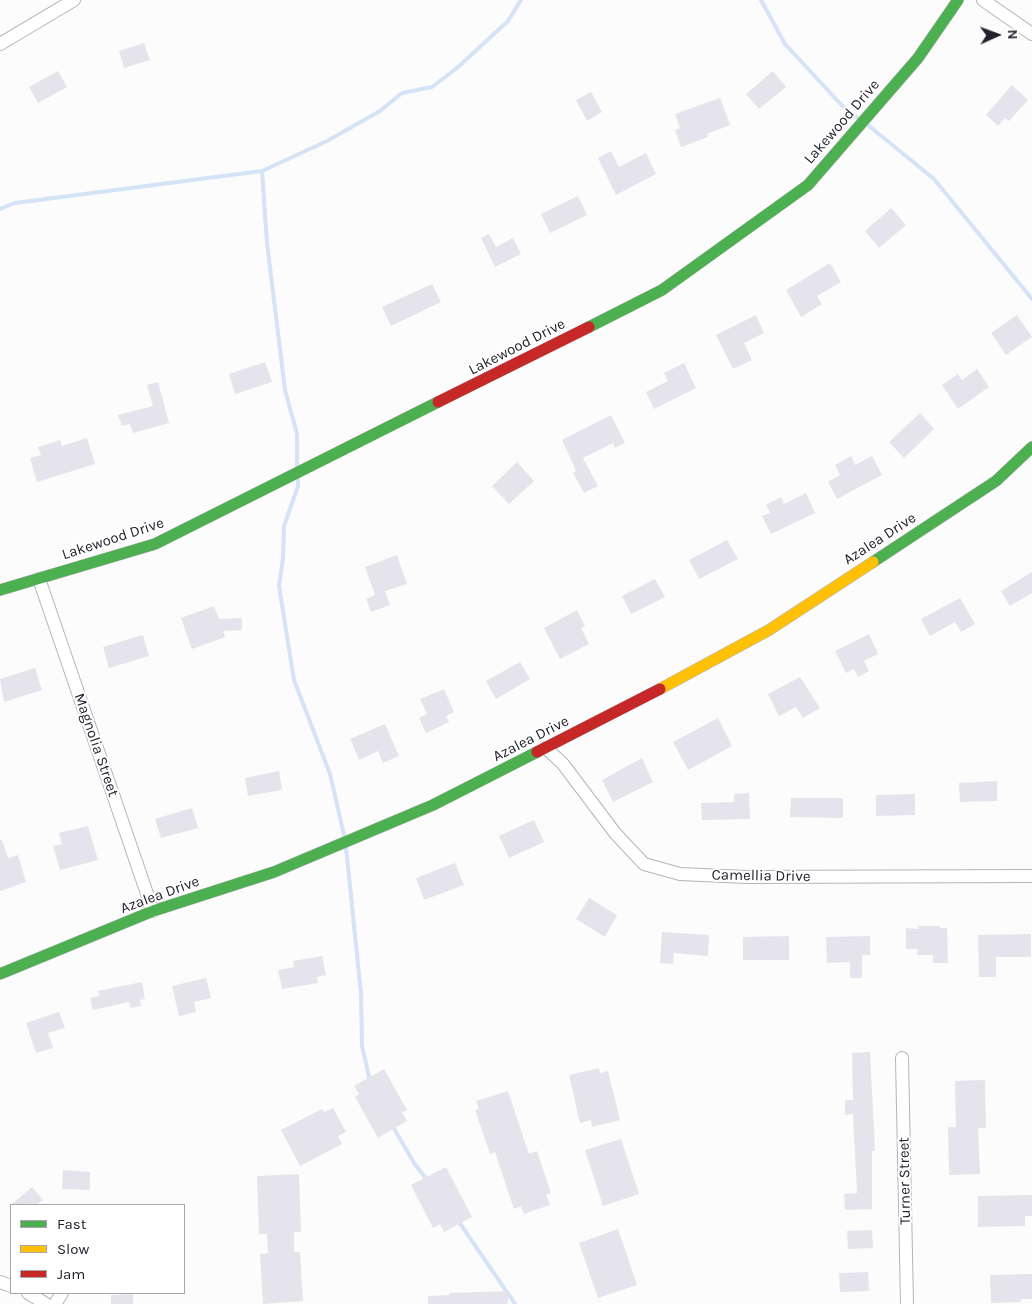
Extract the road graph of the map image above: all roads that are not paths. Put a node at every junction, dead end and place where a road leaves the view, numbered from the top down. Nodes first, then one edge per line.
1 (74, 0) edge
2 (958, 0) edge
3 (983, 0) edge
4 (1032, 34) edge
5 (0, 44) edge
6 (1032, 447) edge
7 (39, 579) junction
8 (0, 590) edge
9 (546, 748) junction
10 (1032, 876) edge
11 (153, 912) junction
12 (0, 974) edge
13 (902, 1058) dead end
14 (30, 1294) edge
15 (46, 1304) edge
16 (907, 1304) edge

1 - 5 street
2 - 7 street, Lakewood Drive
3 - 4 street
6 - 9 street, Azalea Drive
7 - 8 street, Lakewood Drive
7 - 11 street, Magnolia Street
9 - 10 street, Camellia Drive
9 - 11 street, Azalea Drive
11 - 12 street, Azalea Drive
13 - 16 street, Turner Street
14 - 15 street

